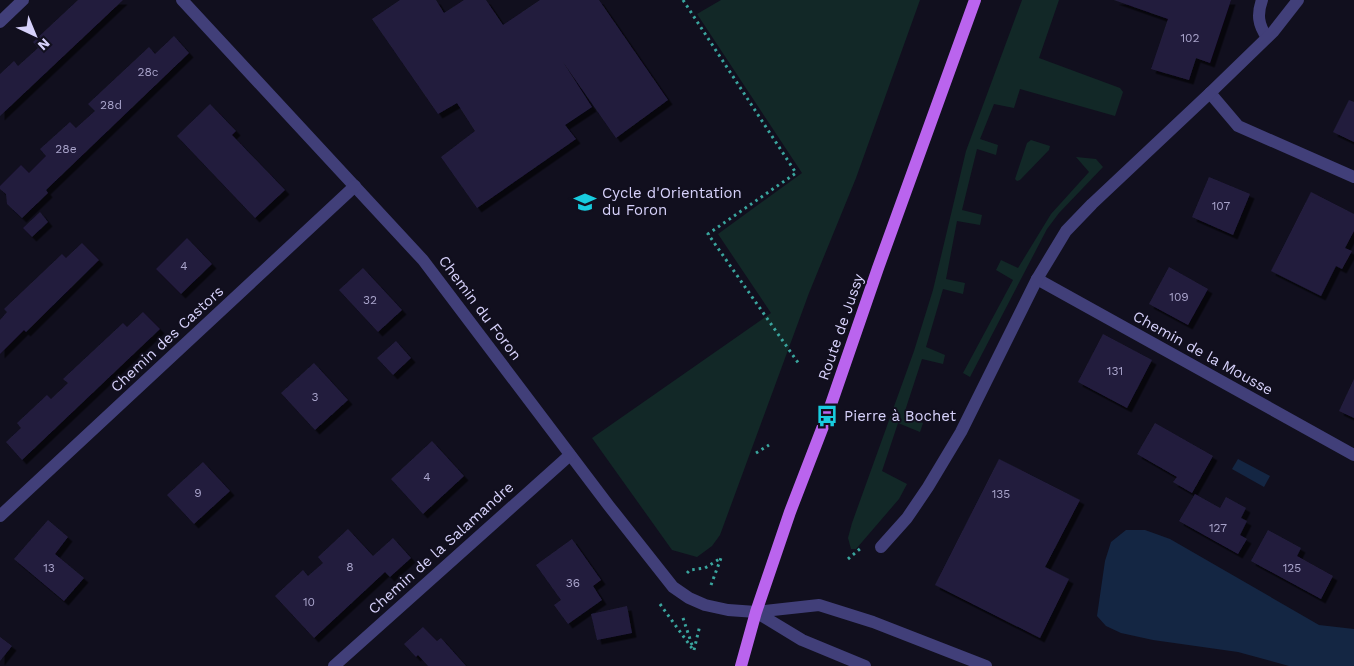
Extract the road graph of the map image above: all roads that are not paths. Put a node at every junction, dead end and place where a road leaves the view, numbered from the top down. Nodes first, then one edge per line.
1 (23, 0) edge
2 (182, 0) edge
3 (975, 0) edge
4 (1262, 0) edge
5 (1298, 0) edge
6 (0, 22) edge
7 (1267, 37) junction
8 (1210, 93) junction
9 (1354, 177) edge
10 (355, 186) junction
11 (1037, 279) junction
12 (570, 455) junction
13 (1354, 455) edge
14 (0, 516) edge
15 (881, 547) dead end
16 (756, 612) junction
17 (334, 666) edge
18 (741, 666) edge
19 (865, 666) edge
20 (986, 666) edge

1 - 6 street
2 - 10 street, Chemin du Foron
3 - 16 main road, Route de Jussy
4 - 7 street
5 - 7 street
7 - 8 street
8 - 9 street
8 - 11 street
10 - 12 street, Chemin du Foron
10 - 14 street, Chemin des Castors
11 - 13 street, Chemin de la Mousse
11 - 15 street
12 - 16 street, Chemin du Foron
12 - 17 street, Chemin de la Salamandre
16 - 18 main road, Route de Jussy
16 - 19 street
16 - 20 street, Chemin du Foron

